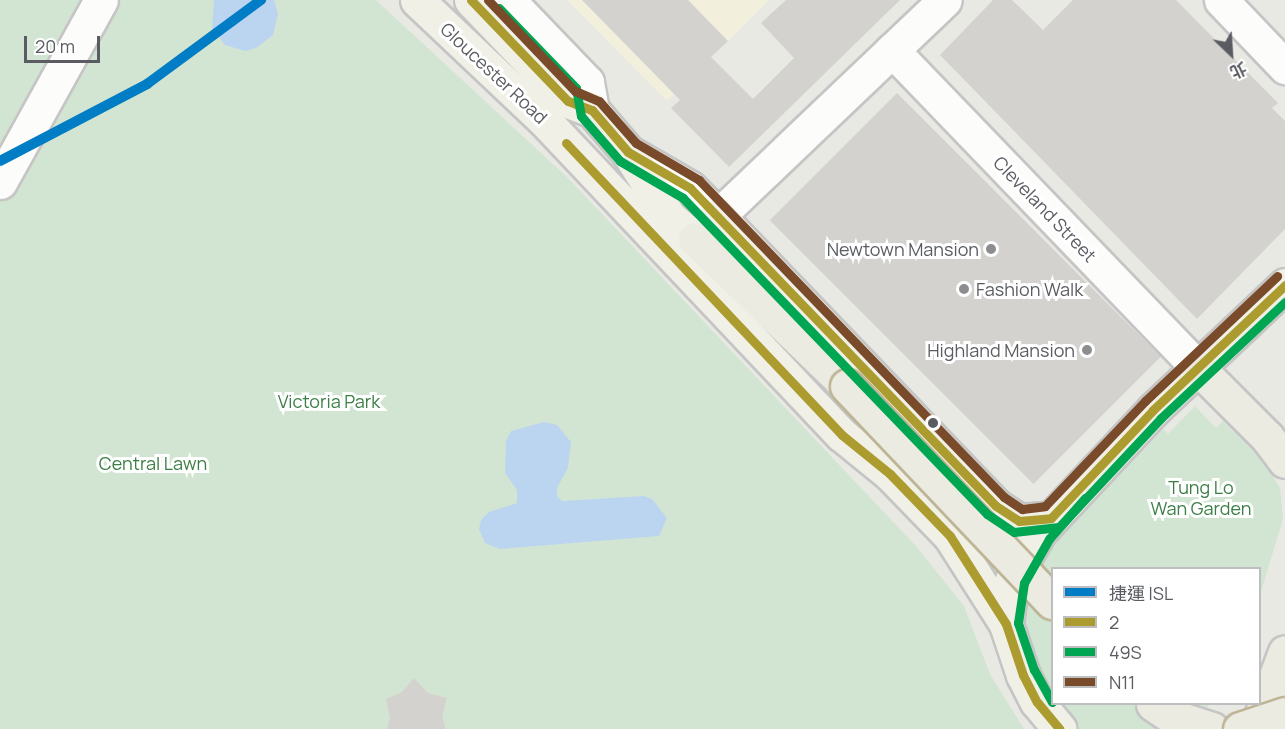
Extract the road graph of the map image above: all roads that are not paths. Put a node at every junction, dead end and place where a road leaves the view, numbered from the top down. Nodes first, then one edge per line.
1 (101, 0) edge
2 (417, 0) edge
3 (471, 0) edge
4 (508, 0) edge
5 (945, 0) edge
6 (1221, 0) edge
7 (892, 50) junction
8 (1285, 67) edge
9 (580, 106) junction
10 (628, 152) junction
11 (0, 182) edge
12 (718, 216) junction
13 (695, 239) junction
14 (1285, 285) edge
15 (1198, 368) junction
16 (1285, 461) edge
17 (1051, 518) junction
18 (1051, 600) edge
19 (1006, 624) junction
20 (1285, 652) edge
21 (1155, 705) edge
22 (1285, 714) edge
23 (1060, 729) edge
24 (1212, 729) edge
25 (1240, 729) edge
26 (1256, 729) edge

1 - 11 street
2 - 19 main road, Gloucester Road
3 - 9 main road, Gloucester Road
4 - 9 street
5 - 7 street
6 - 8 street
7 - 12 street
7 - 15 street, Cleveland Street
9 - 10 main road, Gloucester Road
10 - 12 street, Gloucester Road
10 - 13 main road, Gloucester Road
12 - 13 main road
12 - 17 main road, Gloucester Road
13 - 18 highway, bridge
14 - 15 main road
15 - 16 highway
15 - 17 main road
17 - 19 main road
19 - 23 main road
20 - 26 highway
21 - 24 highway
22 - 25 highway, bridge

